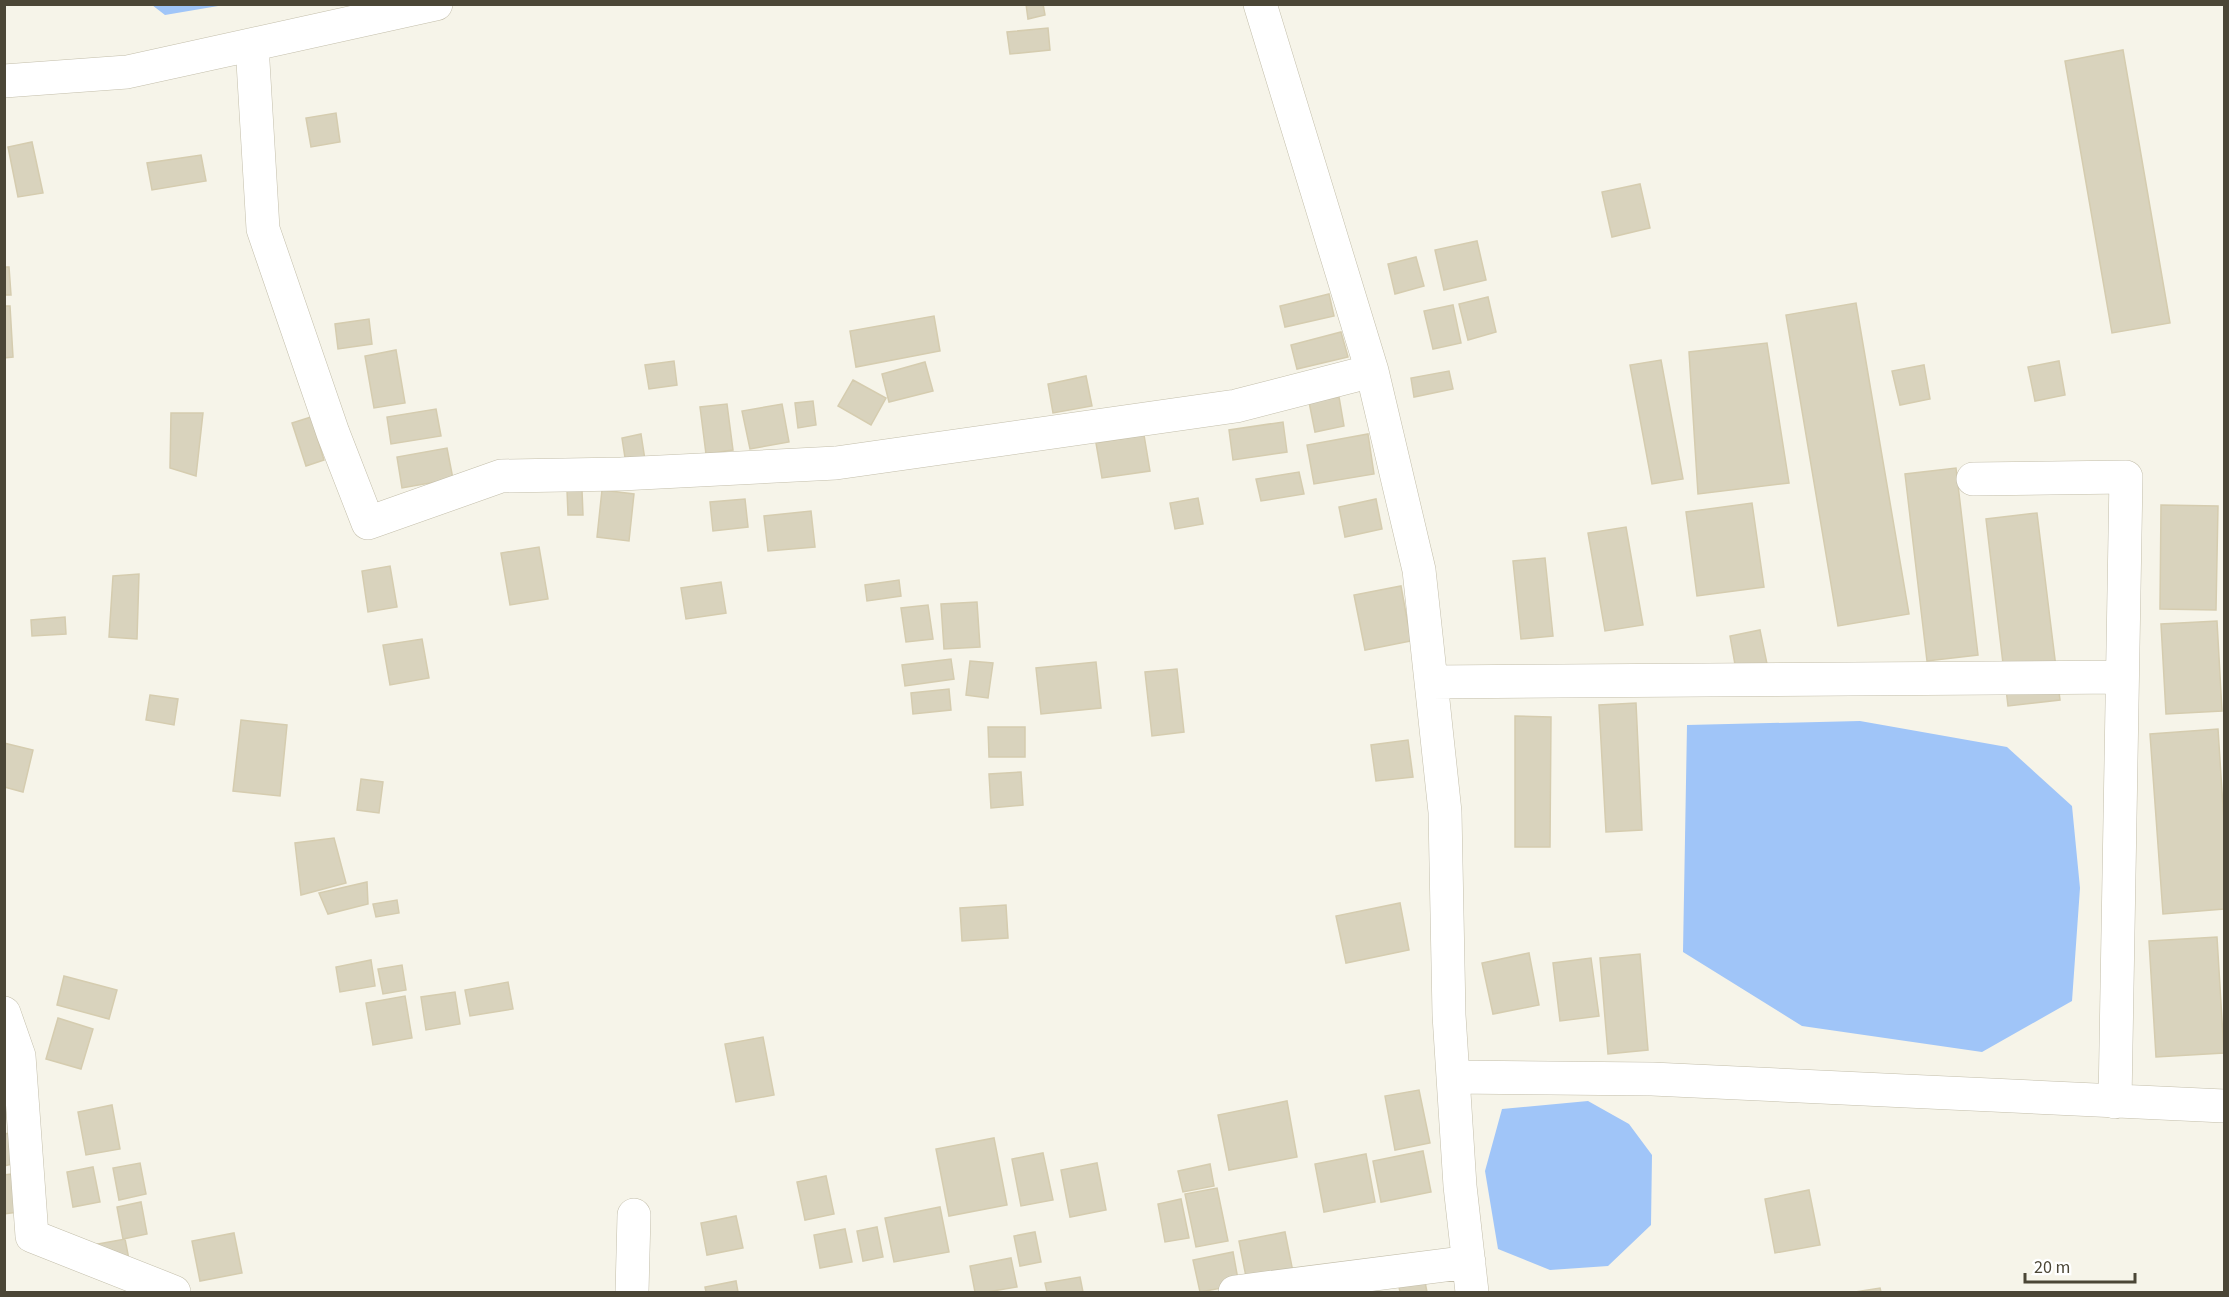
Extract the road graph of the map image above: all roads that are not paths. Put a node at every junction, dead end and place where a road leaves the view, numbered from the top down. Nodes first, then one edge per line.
1 (436, 4) edge
2 (1260, 4) edge
3 (252, 45) junction
4 (4, 81) edge
5 (1372, 371) junction
6 (1973, 479) dead end
7 (2122, 677) junction
8 (1431, 682) junction
9 (4, 1013) edge
10 (1453, 1077) junction
11 (2115, 1102) junction
12 (2224, 1106) edge
13 (634, 1215) dead end
14 (1471, 1277) edge
15 (174, 1293) edge
16 (632, 1293) edge
17 (1235, 1293) edge

1 - 3 street
2 - 5 street
3 - 4 street
3 - 5 street
5 - 8 street
6 - 7 street
7 - 8 street
7 - 11 street
8 - 10 street
9 - 15 street
10 - 11 street
10 - 14 street
11 - 12 street
13 - 16 street
14 - 17 street

